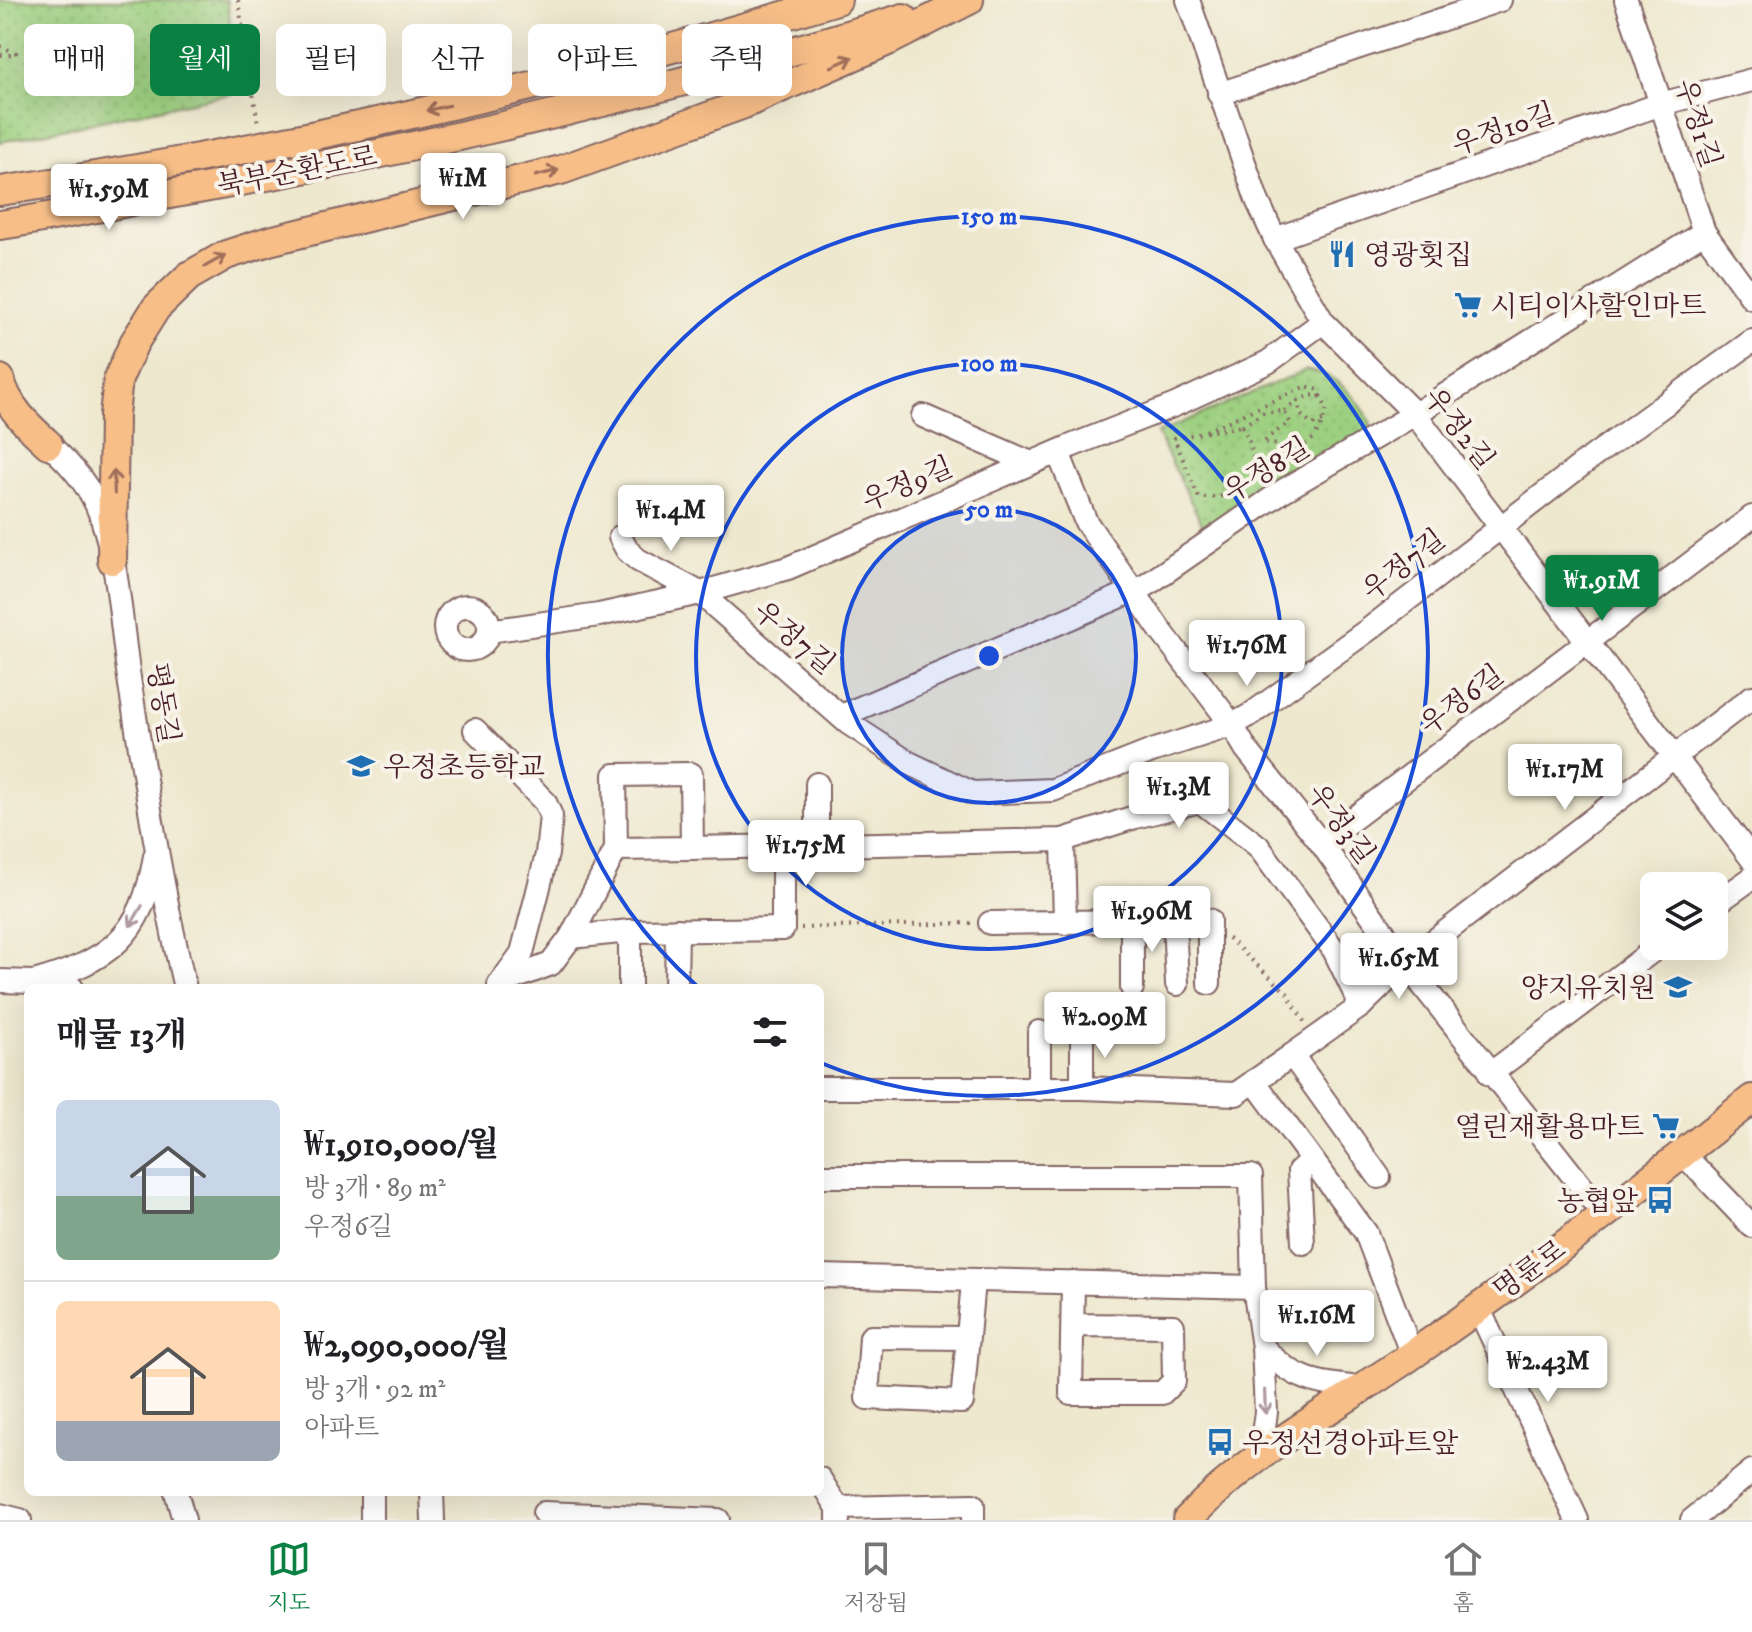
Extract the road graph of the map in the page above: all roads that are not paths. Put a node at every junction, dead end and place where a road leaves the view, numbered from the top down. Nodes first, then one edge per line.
1 (837, 0) edge
2 (961, 0) edge
3 (969, 0) edge
4 (1188, 0) edge
5 (1500, 0) edge
6 (1626, 0) edge
7 (1752, 80) edge
8 (1219, 94) junction
9 (1661, 104) junction
10 (0, 191) edge
11 (0, 225) edge
12 (1704, 232) junction
13 (1275, 239) junction
14 (1752, 298) edge
15 (1323, 322) junction
16 (1752, 341) edge
17 (0, 379) edge
18 (1415, 414) junction
19 (923, 416) dead end
20 (0, 418) edge
21 (48, 444) junction
22 (1058, 452) junction
23 (1031, 463) junction
24 (1752, 517) edge
25 (1499, 527) junction
26 (620, 537) dead end
27 (112, 560) junction
28 (1135, 590) junction
29 (700, 593) junction
30 (489, 631) dead end
31 (1587, 641) junction
32 (1752, 697) edge
33 (841, 716) junction
34 (1232, 725) junction
35 (475, 730) dead end
36 (1674, 757) junction
37 (817, 784) dead end
38 (1063, 840) junction
39 (157, 842) junction
40 (1321, 843) junction
41 (783, 847) junction
42 (817, 847) junction
43 (692, 848) junction
44 (616, 849) junction
45 (1752, 859) edge
46 (1752, 878) edge
47 (1728, 895) edge
48 (1174, 921) junction
49 (1132, 922) junction
50 (990, 923) road end
51 (1065, 923) junction
52 (677, 930) junction
53 (630, 931) junction
54 (571, 937) junction
55 (1641, 960) edge
56 (1405, 963) junction
57 (551, 964) junction
58 (0, 981) edge
59 (34, 982) junction
60 (1209, 983) dead end
61 (47, 984) edge
62 (184, 984) edge
63 (499, 984) edge
64 (503, 984) edge
65 (538, 984) edge
66 (630, 984) edge
67 (676, 984) edge
68 (1177, 984) dead end
69 (1132, 988) dead end
70 (1361, 1006) junction
71 (1039, 1032) dead end
72 (1082, 1032) dead end
73 (1292, 1055) junction
74 (1490, 1074) junction
75 (1254, 1081) junction
76 (824, 1088) edge
77 (1082, 1088) junction
78 (1039, 1089) junction
79 (1752, 1099) edge
80 (1683, 1154) junction
81 (1310, 1161) junction
82 (824, 1176) edge
83 (1379, 1177) dead end
84 (1604, 1215) junction
85 (1752, 1226) edge
86 (1303, 1243) dead end
87 (824, 1276) edge
88 (973, 1282) junction
89 (1073, 1282) junction
90 (1254, 1287) junction
91 (1478, 1307) junction
92 (1073, 1325) junction
93 (967, 1338) junction
94 (1263, 1347) junction
95 (1412, 1355) junction
96 (1362, 1388) junction
97 (1260, 1456) junction
98 (1752, 1471) edge
99 (824, 1487) edge
100 (177, 1496) edge
101 (372, 1496) edge
102 (432, 1496) edge
103 (544, 1508) edge
104 (896, 1513) edge
105 (838, 1514) edge
106 (0, 1515) edge
107 (20, 1520) edge
108 (184, 1520) edge
109 (372, 1520) edge
110 (433, 1520) edge
111 (718, 1520) edge
112 (973, 1520) edge
113 (1187, 1520) edge
114 (1577, 1520) edge
115 (1692, 1520) edge

1 -> 10 main road, 북부순환도로
2 - 11 main road, 북부순환도로
27 -> 3 main road
4 - 8 street, 우정2길
5 - 8 street
6 - 9 street, 우정1길
7 - 9 street, 우정10길
8 - 13 street, 우정2길
9 - 12 street, 우정1길
9 - 13 street, 우정10길
12 - 14 street, 우정1길
12 - 18 street, 우정8길
13 - 15 street, 우정2길
15 - 18 street, 우정2길
15 - 22 street, 우정9길
16 - 25 street, 우정7길
17 - 21 main road
18 - 25 street, 우정2길
18 - 28 street, 우정8길
19 - 23 street
20 - 21 main road
21 - 27 street, 평동길
22 - 23 street, 우정9길
22 - 28 street, 우정3길
23 - 29 street, 우정9길
24 - 31 street, 우정6길
25 - 31 street, 우정2길
25 - 34 street, 우정7길
26 - 29 street, 우정7길
27 - 39 street, 평동길
28 - 33 street, 우정8길
28 - 34 street, 우정3길
29 - 30 street, 우정9길
29 - 33 street, 우정7길
31 - 36 street, 우정2길
31 - 40 street, 우정6길
32 - 36 street
33 - 34 street, 우정7길
34 - 40 street, 우정3길
35 - 63 street
36 - 45 street, 우정2길
36 - 56 street
37 - 42 street
38 - 42 street
38 - 51 street
38 - 70 street
39 -> 59 street
39 - 62 street, 평동길
40 - 56 street, 우정3길
41 - 42 street
41 - 43 street
41 - 52 street
43 - 44 street
43 - 44 street
44 - 54 street
46 - 47 street
48 - 49 street
48 - 60 street
48 - 68 street
49 - 51 street
49 - 69 street
50 - 51 street
52 - 53 street
52 - 67 street
53 - 54 street
53 - 66 street
54 - 57 street
55 - 74 street
56 - 70 street
56 - 74 street, 우정3길
57 - 64 street
57 - 65 street
58 - 59 street
59 - 61 street
70 - 73 street
71 - 78 street
72 - 77 street
73 - 75 street
73 - 83 street
74 - 84 street, 우정3길
75 - 77 street
75 - 81 street
76 - 78 street
77 - 78 street
79 - 80 main road, 명륜로
80 - 84 main road, 명륜로
80 - 85 street
81 - 86 street
81 - 95 street
82 - 90 street
84 - 91 main road, 명륜로
87 - 88 street
88 - 89 street
88 - 93 street
89 - 90 street
89 - 92 street
90 - 94 street
91 - 95 main road, 명륜로
91 - 114 street
92 - 92 street
93 - 93 street
94 - 96 street
94 -> 97 street
95 - 96 main road, 명륜로
96 - 97 main road, 명륜로
97 - 113 main road, 명륜로
98 - 115 street
99 - 105 street
100 - 108 street
101 - 109 street
102 - 110 street
103 - 111 street
104 - 105 street
104 - 112 street
106 - 107 street

